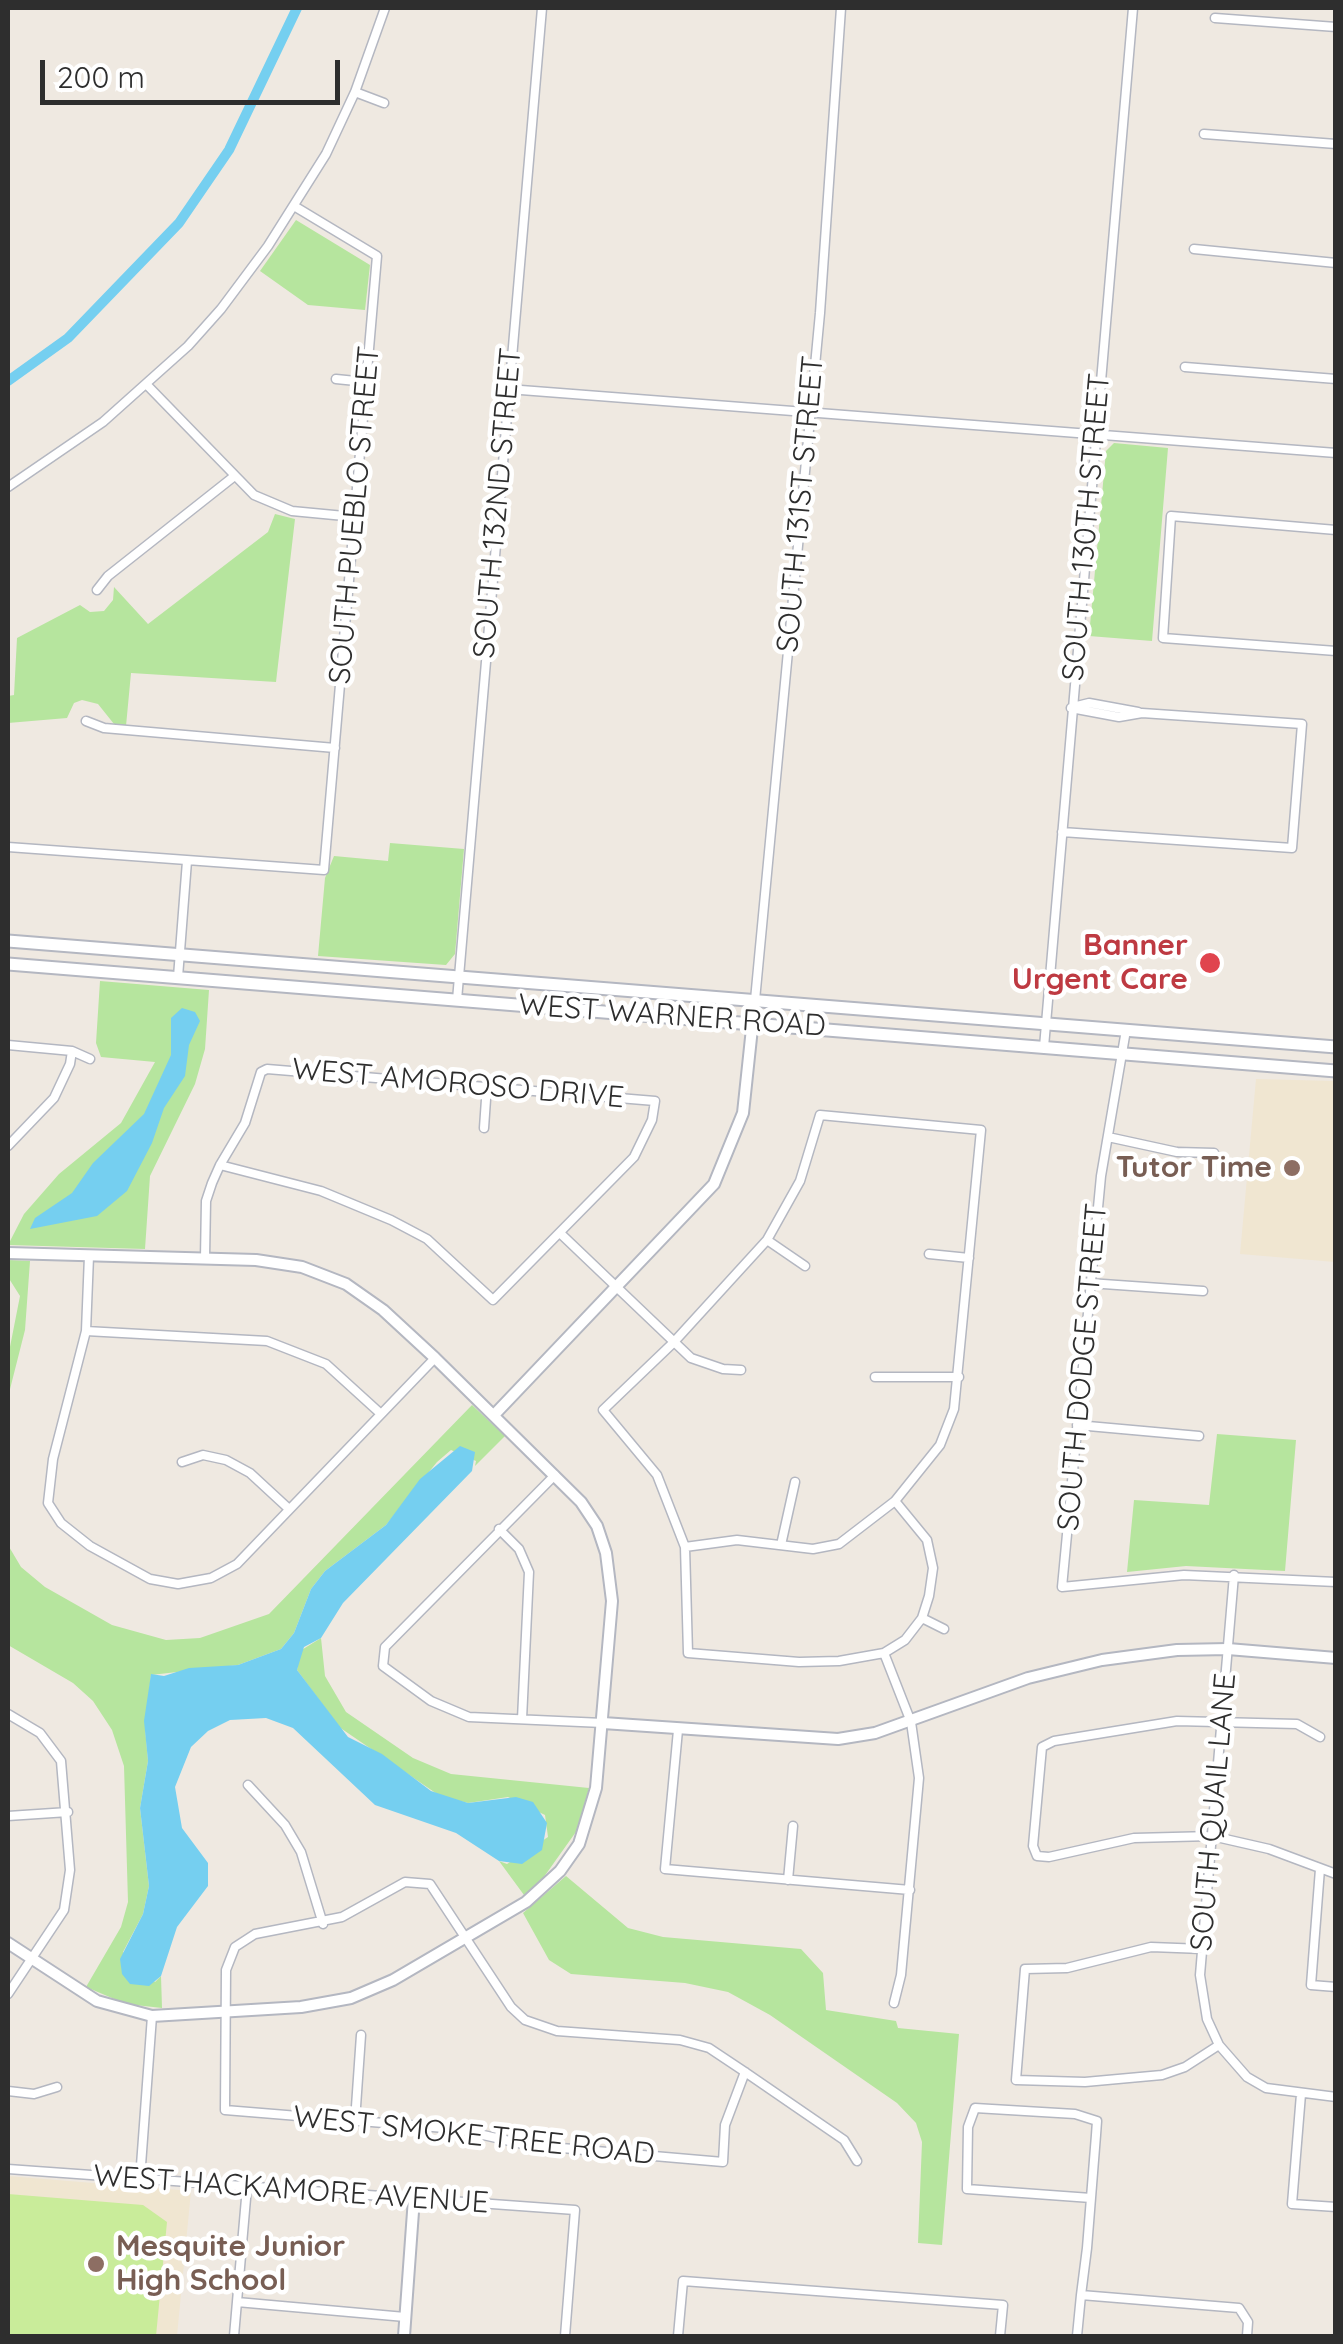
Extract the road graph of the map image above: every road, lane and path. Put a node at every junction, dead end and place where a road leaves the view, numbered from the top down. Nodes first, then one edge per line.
1 (385, 8) edge
2 (542, 8) edge
3 (841, 8) edge
4 (1133, 8) edge
5 (1215, 18) dead end
6 (1336, 27) edge
7 (355, 92) junction
8 (384, 103) dead end
9 (1204, 134) dead end
10 (1336, 144) edge
11 (294, 206) junction
12 (1194, 249) dead end
13 (1336, 263) edge
14 (1184, 367) dead end
15 (336, 379) dead end
16 (1336, 379) edge
17 (366, 382) junction
18 (147, 385) junction
19 (508, 389) junction
20 (808, 412) junction
21 (1096, 434) junction
22 (1336, 453) edge
23 (232, 478) junction
24 (8, 487) edge
25 (355, 517) junction
26 (1336, 530) edge
27 (97, 590) dead end
28 (1336, 651) edge
29 (1071, 708) junction
30 (86, 721) dead end
31 (335, 748) junction
32 (1062, 832) junction
33 (8, 847) edge
34 (187, 861) junction
35 (8, 940) edge
36 (180, 954) junction
37 (8, 964) edge
38 (457, 976) junction
39 (178, 977) junction
40 (456, 1000) junction
41 (756, 1000) junction
42 (753, 1022) junction
43 (1046, 1024) junction
44 (1126, 1030) junction
45 (8, 1045) edge
46 (1308, 1045) junction
47 (1044, 1046) junction
48 (1336, 1047) edge
49 (72, 1051) junction
50 (1123, 1053) junction
51 (90, 1059) dead end
52 (1310, 1068) junction
53 (1336, 1071) edge
54 (487, 1085) junction
55 (484, 1128) dead end
56 (1108, 1137) junction
57 (8, 1146) edge
58 (1214, 1153) dead end
59 (220, 1165) junction
60 (561, 1234) junction
61 (767, 1240) junction
62 (8, 1253) edge
63 (929, 1254) dead end
64 (89, 1256) junction
65 (205, 1258) junction
66 (969, 1258) junction
67 (804, 1266) dead end
68 (1089, 1283) junction
69 (618, 1286) junction
70 (1203, 1292) dead end
71 (86, 1332) junction
72 (673, 1343) junction
73 (436, 1358) junction
74 (741, 1370) dead end
75 (875, 1376) dead end
76 (959, 1376) junction
77 (381, 1414) junction
78 (494, 1415) junction
79 (1077, 1425) junction
80 (1199, 1436) dead end
81 (182, 1462) dead end
82 (555, 1475) junction
83 (795, 1482) dead end
84 (895, 1501) junction
85 (289, 1509) junction
86 (499, 1529) junction
87 (780, 1545) junction
88 (685, 1547) junction
89 (1234, 1575) junction
90 (1336, 1582) edge
91 (922, 1618) junction
92 (944, 1629) dead end
93 (1228, 1650) junction
94 (884, 1653) junction
95 (1336, 1658) edge
96 (8, 1714) edge
97 (522, 1719) junction
98 (1222, 1720) junction
99 (911, 1722) junction
100 (602, 1723) junction
101 (678, 1730) junction
102 (1320, 1736) dead end
103 (248, 1785) dead end
104 (68, 1812) junction
105 (8, 1816) edge
106 (793, 1826) dead end
107 (1212, 1836) junction
108 (1320, 1869) junction
109 (1336, 1874) edge
110 (788, 1880) junction
111 (910, 1890) junction
112 (323, 1924) junction
113 (468, 1936) junction
114 (8, 1943) edge
115 (1203, 1949) junction
116 (31, 1959) junction
117 (1336, 1987) edge
118 (8, 1994) edge
119 (894, 2003) dead end
120 (226, 2014) junction
121 (152, 2016) junction
122 (361, 2035) dead end
123 (1219, 2045) junction
124 (745, 2072) junction
125 (57, 2087) dead end
126 (8, 2092) edge
127 (1300, 2094) junction
128 (1336, 2097) edge
129 (355, 2121) junction
130 (857, 2162) dead end
131 (8, 2169) edge
132 (140, 2179) junction
133 (247, 2187) junction
134 (414, 2198) junction
135 (1091, 2198) junction
136 (1336, 2207) edge
137 (1082, 2295) junction
138 (237, 2302) junction
139 (406, 2317) junction
140 (234, 2336) edge
141 (404, 2336) edge
142 (565, 2336) edge
143 (678, 2336) edge
144 (1000, 2336) edge
145 (1076, 2336) edge
146 (1247, 2336) edge

1 - 7 street
2 - 19 street, SOUTH 132ND STREET
3 - 20 street, SOUTH 131ST STREET
4 - 21 street, SOUTH 130TH STREET
5 - 6 street
7 - 8 street
7 - 11 street
9 - 10 street
11 - 17 street, SOUTH PUEBLO STREET
11 - 18 street
12 - 13 street
14 - 16 street
15 - 17 street
17 - 25 street, SOUTH PUEBLO STREET
18 - 23 street
18 - 24 street
19 - 20 street
19 - 38 street, SOUTH 132ND STREET
20 - 21 street
20 - 41 street, SOUTH 131ST STREET
21 - 22 street
21 - 29 street, SOUTH 130TH STREET
23 - 25 street
23 - 27 street
25 - 31 street, SOUTH PUEBLO STREET
26 - 28 street
29 - 32 street, SOUTH 130TH STREET
29 - 32 street
30 - 31 street
31 - 34 street, SOUTH PUEBLO STREET
32 - 43 street, SOUTH 130TH STREET
33 - 34 street
34 - 36 street
35 - 36 main road, WEST WARNER ROAD
36 - 38 main road, WEST WARNER ROAD
36 - 39 street
37 - 39 main road, WEST WARNER ROAD
38 - 40 street, SOUTH 132ND STREET
38 - 41 main road, WEST WARNER ROAD
39 - 40 main road, WEST WARNER ROAD
40 - 42 main road, WEST WARNER ROAD
41 - 42 street
41 - 43 main road, WEST WARNER ROAD
42 - 47 main road, WEST WARNER ROAD
42 - 69 street
43 - 44 main road, WEST WARNER ROAD
43 - 47 street, SOUTH 130TH STREET
44 - 46 main road, WEST WARNER ROAD
44 - 50 street, SOUTH DODGE STREET
45 - 49 street
46 - 48 main road, WEST WARNER ROAD
46 - 52 main road
47 - 50 main road, WEST WARNER ROAD
49 - 51 street
49 - 57 street
50 - 52 main road, WEST WARNER ROAD
50 - 56 street, SOUTH DODGE STREET
52 - 53 main road, WEST WARNER ROAD
54 - 55 street
54 - 59 street, WEST AMOROSO DRIVE
54 - 60 street, WEST AMOROSO DRIVE
56 - 58 street
56 - 68 street, SOUTH DODGE STREET
59 - 60 street
59 - 65 street
60 - 69 street
61 - 66 street
61 - 67 street
61 - 72 street
62 - 64 street
63 - 66 street
64 - 65 street
64 - 71 street
65 - 73 street
66 - 76 street
68 - 70 street
68 - 79 street, SOUTH DODGE STREET
69 - 72 street
69 - 78 street
71 - 77 street
71 - 85 street
72 - 74 street
72 - 88 street
73 - 77 street
73 - 78 street
75 - 76 street
76 - 84 street
77 - 85 street
78 - 82 street
79 - 80 street
79 - 89 street, SOUTH DODGE STREET
81 - 85 street
82 - 86 street
82 - 100 street
83 - 87 street
84 - 87 street
84 - 91 street
86 - 97 street
86 - 97 street
87 - 88 street
88 - 94 street
89 - 90 street
89 - 93 street, SOUTH QUAIL LANE
91 - 92 street
91 - 94 street
93 - 95 street
93 - 98 street, SOUTH QUAIL LANE
93 - 99 street
94 - 99 street
96 - 104 street
97 - 100 street
98 - 102 street
98 - 107 street, SOUTH QUAIL LANE
98 - 107 street
99 - 101 street
99 - 111 street
100 - 101 street
100 - 113 street
101 - 110 street
103 - 112 street
104 - 105 street
104 - 116 street
106 - 110 street
107 - 108 street
107 - 115 street, SOUTH QUAIL LANE
108 - 109 street
108 - 117 street
110 - 111 street
111 - 119 street
112 - 113 street
112 - 120 street
113 - 120 street
113 - 124 street
114 - 116 street
115 - 123 street, SOUTH QUAIL LANE
115 - 123 street
116 - 118 street
116 - 121 street
120 - 121 street
120 - 129 street, WEST SMOKE TREE ROAD
121 - 132 street
122 - 129 street
123 - 127 street
124 - 129 street, WEST SMOKE TREE ROAD
124 - 130 street
125 - 126 street
127 - 128 street
127 - 136 street
131 - 132 street, WEST HACKAMORE AVENUE
132 - 133 street, WEST HACKAMORE AVENUE
133 - 134 street, WEST HACKAMORE AVENUE
133 - 138 street
134 - 139 street
134 - 142 street, WEST HACKAMORE AVENUE
135 - 135 street
135 - 137 street
137 - 145 street
137 - 146 street
138 - 139 street
138 - 140 street
139 - 141 street
143 - 144 street

